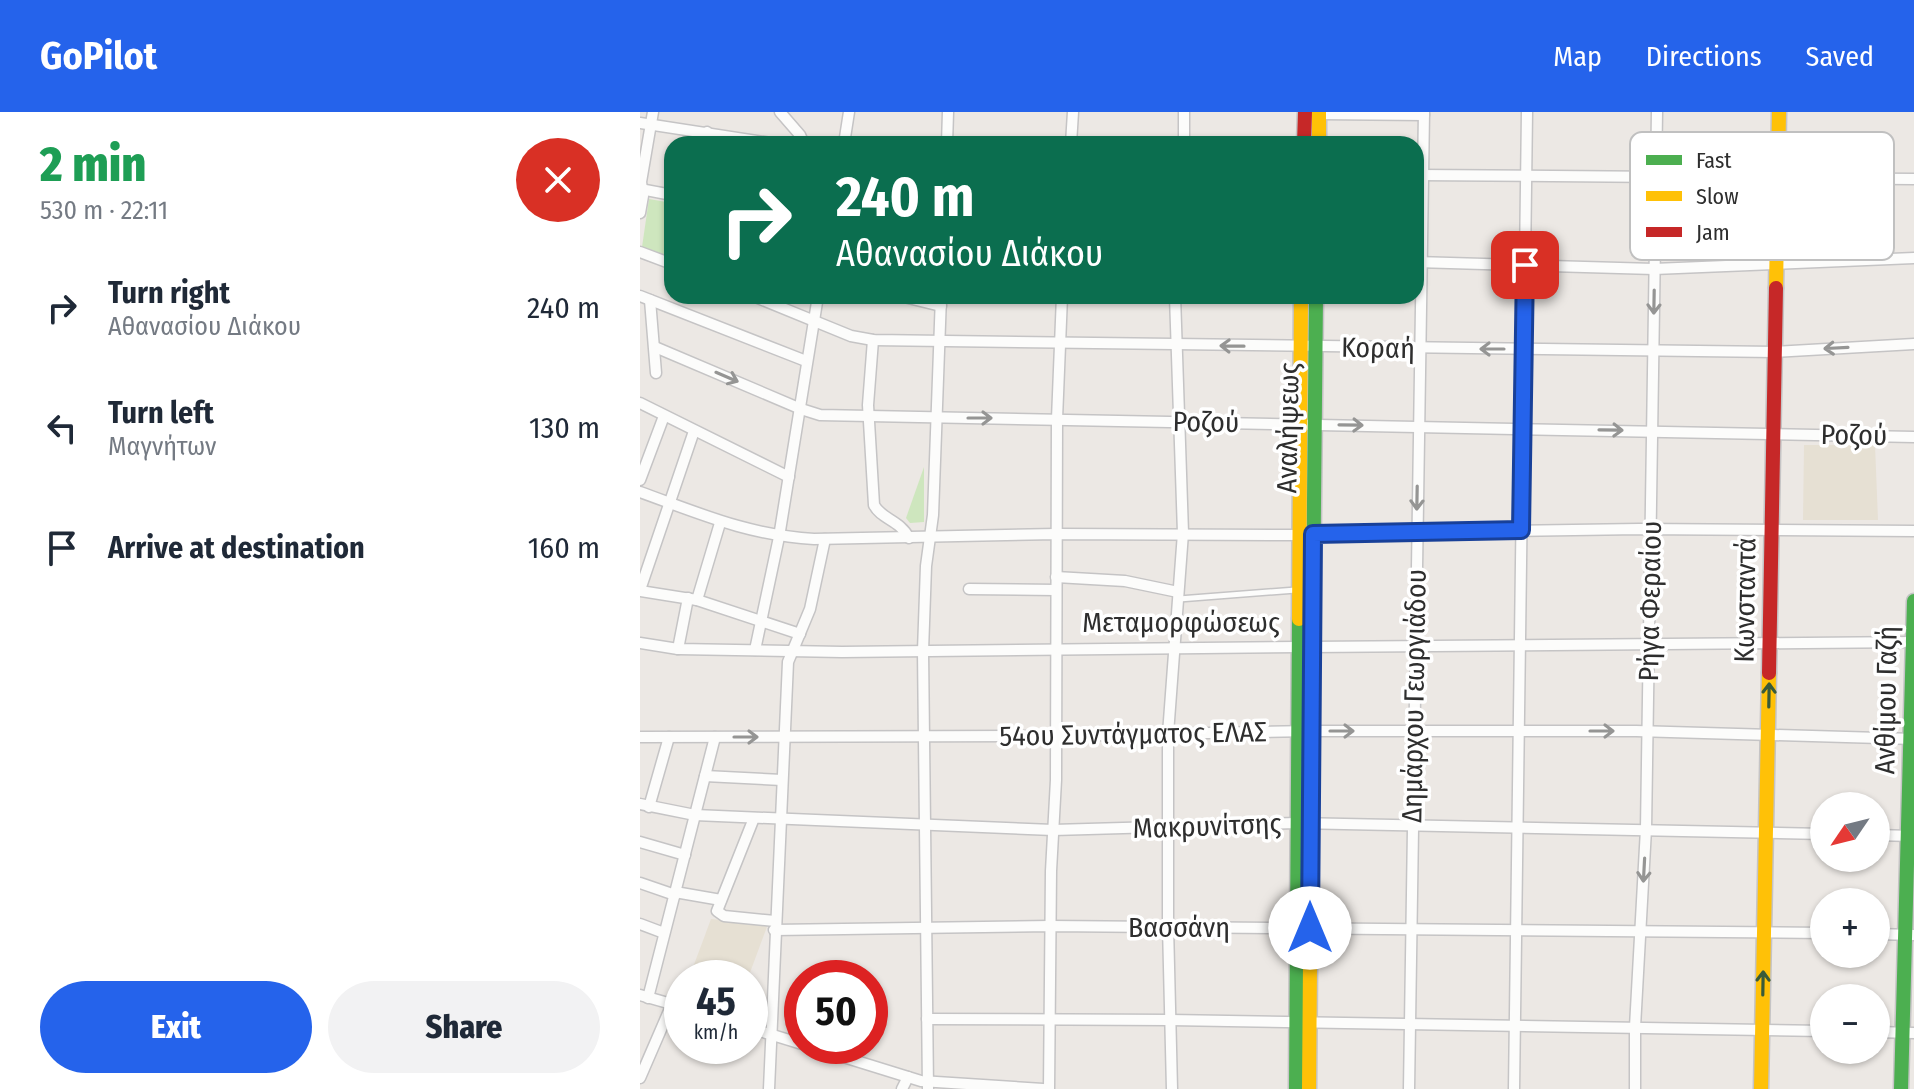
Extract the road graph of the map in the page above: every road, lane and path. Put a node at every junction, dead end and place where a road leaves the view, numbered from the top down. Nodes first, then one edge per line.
1 (780, 112) edge
2 (849, 112) edge
3 (948, 112) edge
4 (1073, 112) edge
5 (1184, 112) edge
6 (1527, 112) edge
7 (1657, 112) edge
8 (1779, 112) edge
9 (1314, 113) edge
10 (1424, 114) edge
11 (648, 119) edge
12 (707, 132) junction
13 (1657, 132) edge
14 (1779, 132) edge
15 (706, 136) edge
16 (730, 136) edge
17 (801, 136) edge
18 (845, 136) edge
19 (947, 136) edge
20 (1072, 136) edge
21 (1184, 136) edge
22 (1307, 136) edge
23 (1318, 136) edge
24 (1422, 136) edge
25 (1424, 175) edge
26 (1526, 176) junction
27 (1630, 177) edge
28 (641, 189) edge
29 (664, 193) edge
30 (640, 213) edge
31 (640, 252) edge
32 (1914, 258) edge
33 (1894, 259) edge
34 (1654, 260) edge
35 (1777, 260) edge
36 (1875, 260) edge
37 (664, 261) edge
38 (1424, 262) edge
39 (1525, 265) junction
40 (1777, 265) junction
41 (1654, 269) junction
42 (645, 298) edge
43 (773, 304) edge
44 (816, 304) edge
45 (941, 304) edge
46 (1062, 304) edge
47 (1175, 304) edge
48 (1302, 304) edge
49 (1315, 304) edge
50 (1419, 304) edge
51 (813, 320) junction
52 (873, 340) junction
53 (940, 341) junction
54 (1059, 344) junction
55 (1914, 344) edge
56 (1177, 345) junction
57 (655, 347) junction
58 (1308, 347) junction
59 (1420, 349) junction
60 (1523, 349) junction
61 (1653, 351) junction
62 (1775, 352) junction
63 (806, 361) junction
64 (656, 373) dead end
65 (640, 403) edge
66 (801, 409) junction
67 (664, 416) junction
68 (868, 417) junction
69 (936, 418) junction
70 (1057, 419) junction
71 (1179, 422) junction
72 (1299, 424) junction
73 (1315, 425) junction
74 (1418, 426) junction
75 (1522, 428) junction
76 (694, 431) junction
77 (1652, 431) junction
78 (1774, 434) junction
79 (1914, 437) edge
80 (789, 477) junction
81 (640, 480) edge
82 (640, 492) edge
83 (668, 503) junction
84 (720, 523) junction
85 (1650, 529) junction
86 (1521, 530) junction
87 (1772, 531) junction
88 (1914, 531) edge
89 (1183, 533) junction
90 (1416, 533) junction
91 (1056, 534) junction
92 (1306, 534) junction
93 (779, 537) junction
94 (930, 537) junction
95 (909, 538) junction
96 (825, 539) junction
97 (1056, 577) junction
98 (969, 589) dead end
99 (640, 590) edge
100 (1056, 590) junction
101 (1298, 590) junction
102 (1178, 595) junction
103 (692, 599) junction
104 (1914, 601) edge
105 (762, 620) junction
106 (800, 634) junction
107 (1914, 642) edge
108 (640, 643) edge
109 (1649, 643) junction
110 (1771, 643) junction
111 (1520, 644) junction
112 (1174, 647) junction
113 (1304, 647) junction
114 (1414, 647) junction
115 (1056, 648) junction
116 (678, 649) junction
117 (755, 650) junction
118 (792, 651) junction
119 (923, 651) junction
120 (1304, 731) junction
121 (1413, 731) junction
122 (1519, 731) junction
123 (1648, 731) junction
124 (1168, 734) junction
125 (1769, 735) junction
126 (924, 736) junction
127 (1055, 736) junction
128 (640, 737) edge
129 (669, 737) junction
130 (715, 737) junction
131 (784, 737) junction
132 (1913, 739) edge
133 (705, 776) junction
134 (782, 780) junction
135 (644, 806) edge
136 (695, 815) junction
137 (754, 818) junction
138 (779, 819) junction
139 (1303, 824) junction
140 (1412, 825) junction
141 (925, 826) junction
142 (1168, 827) junction
143 (1518, 827) junction
144 (1646, 829) junction
145 (1053, 830) junction
146 (1766, 833) junction
147 (1810, 834) edge
148 (1890, 837) edge
149 (1911, 840) edge
150 (640, 842) edge
151 (685, 855) junction
152 (640, 883) edge
153 (675, 894) junction
154 (721, 900) junction
155 (640, 924) edge
156 (774, 925) junction
157 (1050, 926) junction
158 (1168, 926) junction
159 (926, 928) junction
160 (1303, 928) junction
161 (1411, 929) junction
162 (1640, 929) junction
163 (1516, 930) junction
164 (1764, 932) junction
165 (664, 933) junction
166 (1810, 933) edge
167 (1890, 934) edge
168 (1910, 935) edge
169 (644, 996) edge
170 (664, 1002) edge
171 (927, 1019) junction
172 (1049, 1020) junction
173 (1170, 1020) junction
174 (1302, 1024) junction
175 (1410, 1024) junction
176 (1515, 1026) junction
177 (1635, 1027) junction
178 (1763, 1029) junction
179 (664, 1031) edge
180 (1810, 1031) edge
181 (1908, 1033) edge
182 (770, 1034) junction
183 (784, 1038) edge
184 (866, 1064) edge
185 (908, 1077) junction
186 (640, 1078) edge
187 (928, 1086) edge
188 (769, 1089) edge
189 (902, 1089) edge
190 (1046, 1089) edge
191 (1172, 1089) edge
192 (1296, 1089) edge
193 (1309, 1089) edge
194 (1409, 1089) edge
195 (1514, 1089) edge
196 (1635, 1089) edge
197 (1761, 1089) edge
198 (1901, 1089) edge

1 - 17 street
2 - 18 street
3 - 19 street
4 - 20 street
5 - 21 street
6 - 26 street
7 - 13 street, Ρήγα Φεραίου
8 - 14 street, Κωνσταντά
9 - 10 street
9 - 22 street
9 - 23 street
10 - 24 street, Δημάρχου Γεωργιάδου
11 - 12 street
11 - 28 street
12 - 15 street
12 - 16 street
25 - 26 street
26 - 27 street
26 - 39 street
28 - 29 street
28 - 30 street
31 - 37 street
32 - 33 street
34 - 41 street, Ρήγα Φεραίου
35 - 40 street, Κωνσταντά
36 - 40 street
38 - 39 street
39 - 41 street
39 - 60 street
40 - 41 street
40 - 62 street, Κωνσταντά
41 -> 61 street, Ρήγα Φεραίου
42 - 57 street
42 - 63 street
43 - 51 street, Κοραή
44 - 51 street
45 - 53 street
46 - 54 street
47 - 56 street
48 - 58 street, Αναλήψεως
49 - 58 street, Αναλήψεως
50 - 59 street, Δημάρχου Γεωργιάδου
51 - 52 street, Κοραή
51 - 63 street
52 - 53 street, Κοραή
52 - 68 street
53 - 54 street, Κοραή
53 - 69 street
54 - 56 street, Κοραή
54 - 70 street
55 -> 62 street, Κοραή
58 -> 56 street, Κοραή
56 - 71 street
57 - 64 street
57 -> 66 street, Ροζού
58 - 59 street, Κοραή
58 - 72 street, Αναλήψεως
58 - 73 street, Αναλήψεως
60 -> 59 street, Κοραή
59 - 74 street, Δημάρχου Γεωργιάδου
60 - 61 street, Κοραή
60 - 75 street
61 - 62 street, Κοραή
61 - 77 street, Ρήγα Φεραίου
62 - 78 street, Κωνσταντά
63 - 66 street
65 - 67 street
66 - 68 street, Ροζού
66 - 80 street
67 - 76 street
67 - 81 street
68 - 69 street, Ροζού
68 - 95 street
69 -> 70 street, Ροζού
69 - 94 street
70 - 71 street, Ροζού
70 - 91 street
71 - 72 street, Ροζού
71 - 89 street
72 - 73 street, Ροζού
72 - 92 street, Αναλήψεως
73 -> 74 street, Ροζού
73 - 92 street, Αναλήψεως
74 - 75 street, Ροζού
74 -> 90 street, Δημάρχου Γεωργιάδου
75 -> 77 street, Ροζού
75 - 86 street
76 - 80 street
76 - 83 street
77 - 78 street, Ροζού
77 - 85 street, Ρήγα Φεραίου
78 - 79 street, Ροζού
78 - 87 street, Κωνσταντά
80 - 93 street
82 - 83 street
83 - 84 street
83 - 99 street
84 - 93 street
84 - 103 street
85 - 86 street
85 - 87 street
85 - 109 street, Ρήγα Φεραίου
86 - 90 street
86 - 111 street
87 - 88 street
87 - 110 street, Κωνσταντά
89 - 91 street
89 - 92 street
89 - 102 street
90 - 92 street
90 - 114 street, Δημάρχου Γεωργιάδου
91 - 94 street
91 - 97 street
92 - 101 street, Αναλήψεως
92 - 113 street, Αναλήψεως
93 - 96 street
93 - 105 street
94 - 95 street
94 - 119 street
95 - 96 street
96 - 106 street
97 - 100 street
97 - 102 street
98 - 100 street
99 - 103 street
100 - 115 street
101 - 102 lane
101 - 113 street, Αναλήψεως
102 - 112 street
103 - 105 street
103 - 116 street
104 - 107 street, Ανθίμου Γαζή
105 - 106 street
105 - 117 street
106 - 118 street
107 - 110 street, Μεταμορφώσεως
107 - 132 street, Ανθίμου Γαζή
108 - 116 street, Μεταμορφώσεως
109 - 110 street, Μεταμορφώσεως
109 - 111 street, Μεταμορφώσεως
109 - 123 street, Ρήγα Φεραίου
125 -> 110 street, Κωνσταντά
111 - 114 street, Μεταμορφώσεως
111 - 122 street
112 - 113 street, Μεταμορφώσεως
112 - 115 street, Μεταμορφώσεως
112 - 124 street
113 - 114 street, Μεταμορφώσεως
113 - 120 street, Αναλήψεως
114 - 121 street, Δημάρχου Γεωργιάδου
115 - 119 street, Μεταμορφώσεως
115 - 127 street
116 - 117 street, Μεταμορφώσεως
117 - 118 street, Μεταμορφώσεως
118 - 119 street, Μεταμορφώσεως
118 - 131 street
119 - 126 street
120 -> 121 street, 54ου Συντάγματος ΕΛΑΣ
120 - 124 street, 54ου Συντάγματος ΕΛΑΣ
120 - 139 street, Αναλήψεως
121 - 122 street, 54ου Συντάγματος ΕΛΑΣ
121 - 140 street, Δημάρχου Γεωργιάδου
122 -> 123 street, 54ου Συντάγματος ΕΛΑΣ
122 - 143 street
123 - 125 street, 54ου Συντάγματος ΕΛΑΣ
123 - 144 street, Ρήγα Φεραίου
124 - 127 street, 54ου Συντάγματος ΕΛΑΣ
124 - 142 street
125 - 132 street, 54ου Συντάγματος ΕΛΑΣ
125 - 146 street, Κωνσταντά
126 - 127 street, 54ου Συντάγματος ΕΛΑΣ
126 - 131 street, 54ου Συντάγματος ΕΛΑΣ
126 - 141 street
127 - 145 street
128 - 129 street, 54ου Συντάγματος ΕΛΑΣ
129 - 130 street, 54ου Συντάγματος ΕΛΑΣ
129 - 135 street
130 -> 131 street, 54ου Συντάγματος ΕΛΑΣ
130 - 133 street
131 - 134 street
132 - 149 street, Ανθίμου Γαζή
133 - 134 street
133 - 136 street
134 - 138 street
135 - 136 street, Μακρυνίτσης
136 - 137 street, Μακρυνίτσης
136 - 151 street
137 - 138 street, Μακρυνίτσης
137 - 154 street
138 - 141 street, Μακρυνίτσης
138 - 156 street
139 - 140 street, Μακρυνίτσης
139 - 142 street, Μακρυνίτσης
139 - 160 street, Αναλήψεως
140 - 143 street, Μακρυνίτσης
140 - 161 street, Δημάρχου Γεωργιάδου
141 - 145 street, Μακρυνίτσης
141 - 159 street
142 - 145 street, Μακρυνίτσης
142 - 158 street
143 - 144 street, Μακρυνίτσης
143 - 163 street
144 - 146 street, Μακρυνίτσης
144 -> 162 street, Ρήγα Φεραίου
145 - 157 street
146 - 147 street, Μακρυνίτσης
146 - 164 street, Κωνσταντά
148 - 149 street
149 - 168 street, Ανθίμου Γαζή
150 - 151 street
151 - 153 street
152 - 153 street
153 - 154 street
153 - 165 street
154 - 156 street, Βασσάνη
155 - 165 street
156 - 159 street, Βασσάνη
156 - 182 street
157 - 158 street, Βασσάνη
157 - 159 street, Βασσάνη
157 - 172 street
158 - 160 street, Βασσάνη
158 - 173 street
159 - 171 street
160 - 161 street, Βασσάνη
160 - 174 street, Αναλήψεως
161 - 163 street, Βασσάνη
161 - 175 street, Δημάρχου Γεωργιάδου
162 - 163 street, Βασσάνη
162 - 164 street, Βασσάνη
162 - 177 street, Ρήγα Φεραίου
163 - 176 street
164 - 166 street, Βασσάνη
178 -> 164 street, Κωνσταντά
165 - 169 street
167 - 168 street
168 - 181 street, Ανθίμου Γαζή
169 - 170 street
171 - 172 street
171 - 187 street
172 - 173 street
172 - 190 street
173 - 174 street
173 - 191 street
174 - 175 street
174 - 192 street, Αναλήψεως
174 - 193 street, Αναλήψεως
175 - 176 street
175 - 194 street, Δημάρχου Γεωργιάδου
176 - 177 street
176 - 195 street
177 - 178 street
177 - 196 street, Ρήγα Φεραίου
178 - 180 street
178 - 197 street, Κωνσταντά
179 - 186 street
181 - 198 street, Ανθίμου Γαζή
182 - 183 street
182 - 188 street
184 - 185 street
185 - 187 street
185 - 189 street
187 - 190 street

